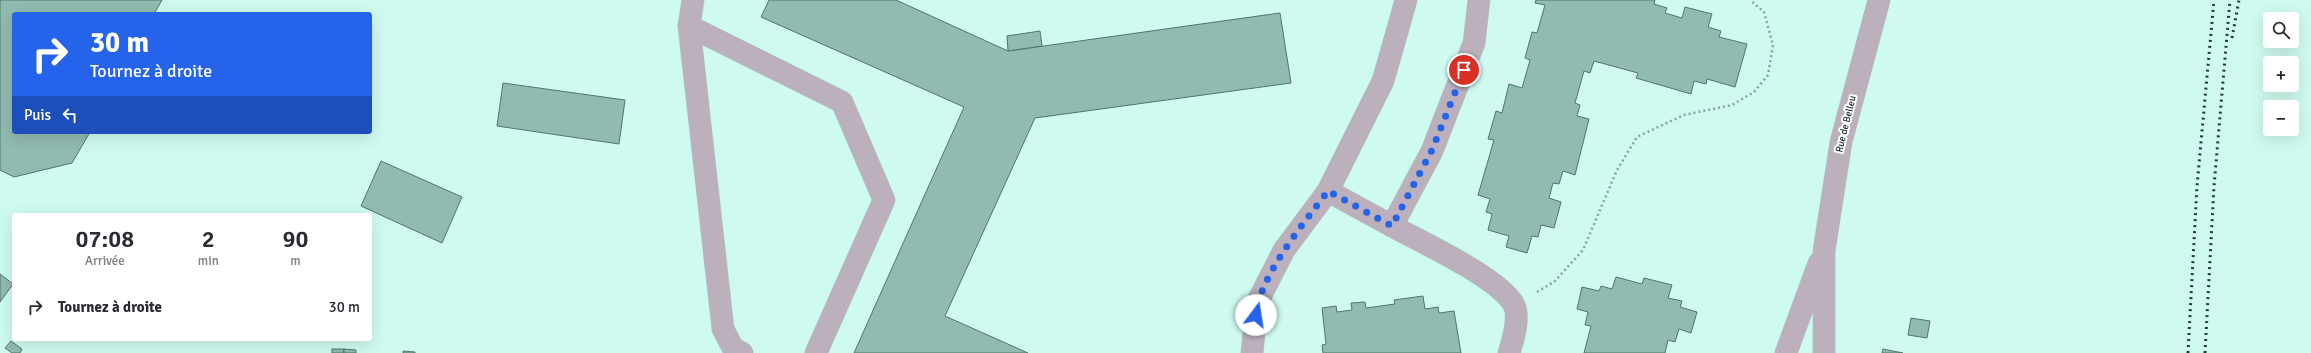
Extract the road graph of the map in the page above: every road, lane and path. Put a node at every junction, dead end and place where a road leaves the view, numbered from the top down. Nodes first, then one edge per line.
1 (693, 0) edge
2 (1406, 0) edge
3 (1479, 0) edge
4 (1750, 0) edge
5 (1879, 0) edge
6 (690, 26) junction
7 (1328, 191) junction
8 (1392, 226) junction
9 (1824, 251) junction
10 (1514, 306) junction
11 (742, 353) edge
12 (816, 353) edge
13 (1252, 353) edge
14 (1509, 353) edge
15 (1786, 353) edge
16 (1824, 353) edge

1 - 6 street
2 - 7 street
3 - 8 street
4 - 10 path
5 - 9 street, Rue de Belleu
6 - 11 street
6 - 12 street
7 - 8 street
7 - 13 street
8 - 10 street
9 - 15 street
9 - 16 street
10 - 14 street

